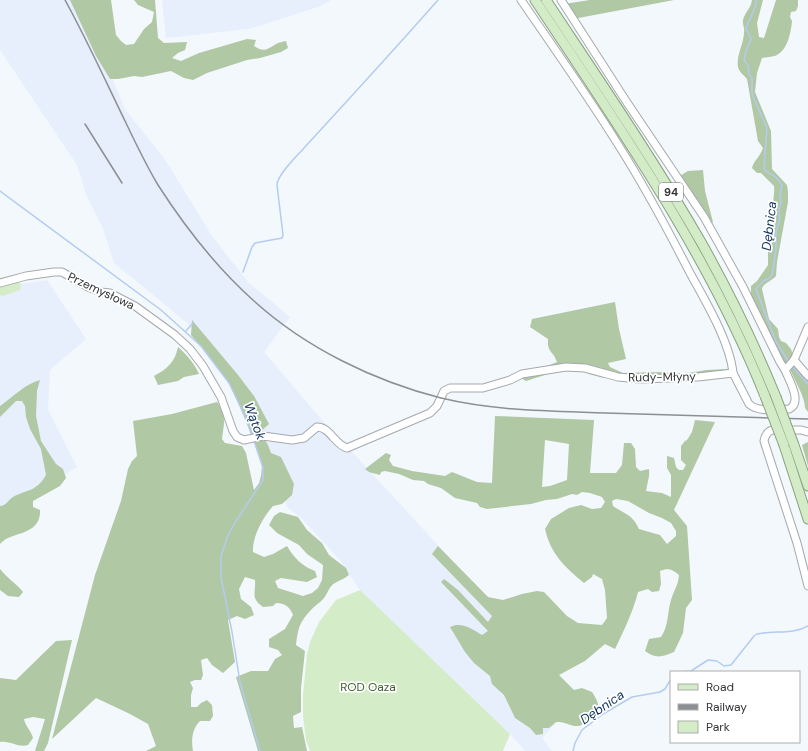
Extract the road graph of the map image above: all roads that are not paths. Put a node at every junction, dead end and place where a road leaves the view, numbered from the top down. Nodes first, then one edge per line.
1 (521, 0) edge
2 (535, 0) edge
3 (546, 0) edge
4 (561, 0) edge
5 (0, 284) edge
6 (808, 327) edge
7 (794, 360) junction
8 (785, 370) junction
9 (733, 373) junction
10 (808, 376) edge
11 (808, 432) edge
12 (278, 437) joint
13 (808, 486) edge
14 (808, 519) edge
15 (808, 586) edge

1 - 9 street
2 - 14 main road, 94, bridge
3 - 13 main road, 94, bridge
4 - 8 street
5 - 12 street, Przemysłowa
6 - 7 street
7 - 8 street
7 - 10 street
8 - 9 street
9 - 12 street, Rudy-Młyny
11 - 15 street

